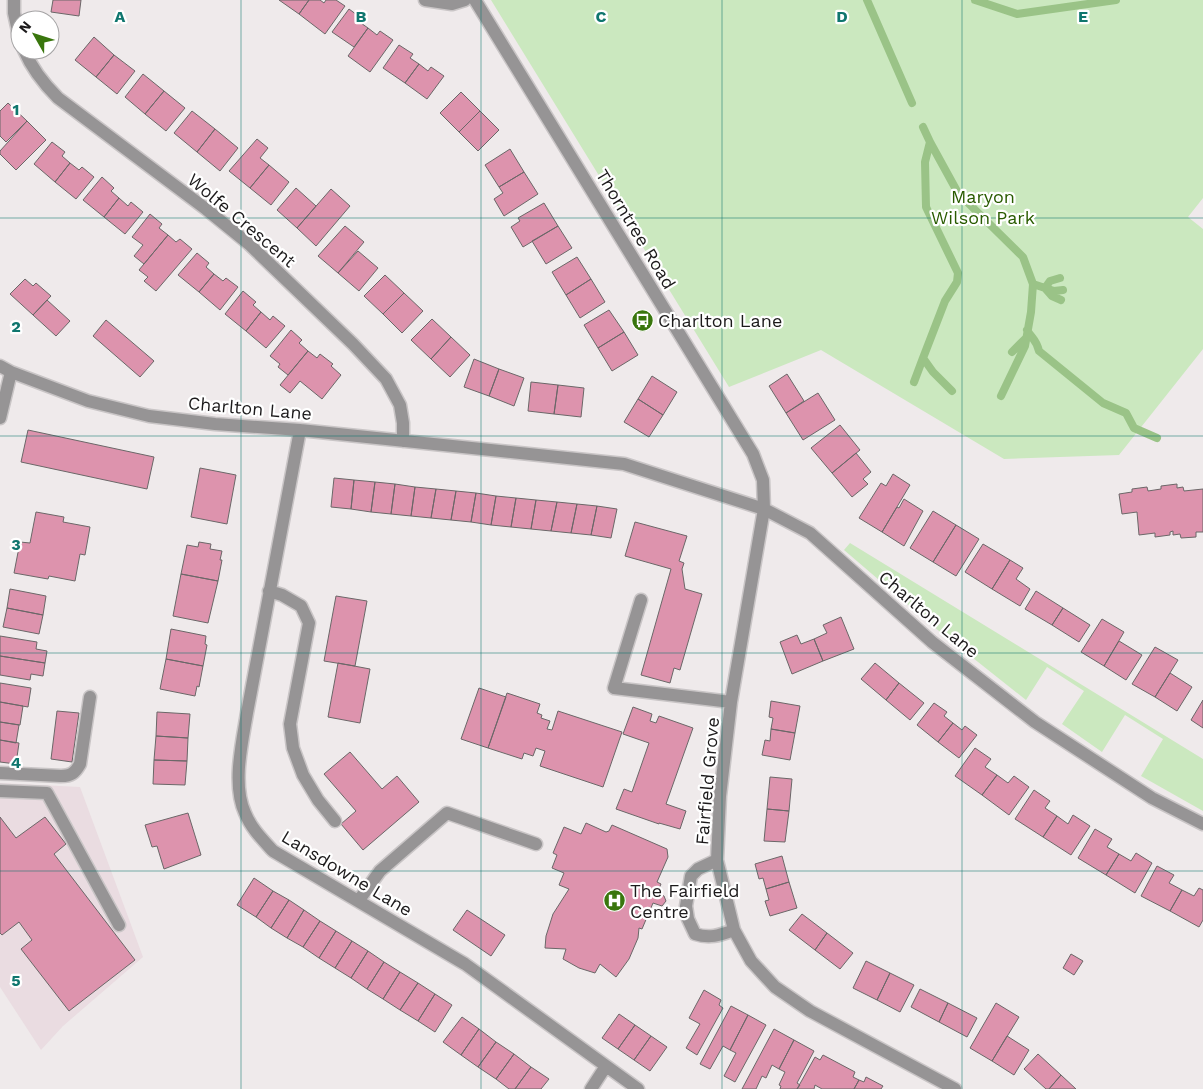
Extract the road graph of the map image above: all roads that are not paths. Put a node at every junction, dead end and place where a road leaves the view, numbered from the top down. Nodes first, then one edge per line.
1 (425, 0) edge
2 (465, 0) edge
3 (475, 0) edge
4 (28, 60) edge
5 (5, 369) edge
6 (0, 418) edge
7 (300, 430) junction
8 (403, 441) junction
9 (764, 509) junction
10 (269, 591) junction
11 (641, 600) dead end
12 (90, 697) dead end
13 (731, 702) junction
14 (0, 773) edge
15 (0, 791) edge
16 (335, 821) dead end
17 (1203, 824) edge
18 (536, 844) dead end
19 (717, 860) junction
20 (359, 900) junction
21 (119, 925) dead end
22 (734, 930) junction
23 (606, 1066) junction
24 (591, 1089) edge
25 (638, 1089) edge
26 (955, 1089) edge

1 - 2 street
3 - 9 street, Thorntree Road
4 - 8 street, Wolfe Crescent
5 - 6 street
5 - 7 street, Charlton Lane
7 - 8 street, Charlton Lane
7 - 10 street, Lansdowne Lane
8 - 9 street, Charlton Lane
9 - 13 street, Fairfield Grove
9 - 17 street, Charlton Lane
10 - 16 street
10 - 20 street, Lansdowne Lane
11 - 13 street
12 - 14 street
13 - 19 street, Fairfield Grove
15 - 21 street
18 - 20 street
19 - 22 street, Fairfield Grove
19 - 22 street
20 - 23 street, Lansdowne Lane
22 - 26 street, Fairfield Grove
23 - 24 street
23 - 25 street, Lansdowne Lane

